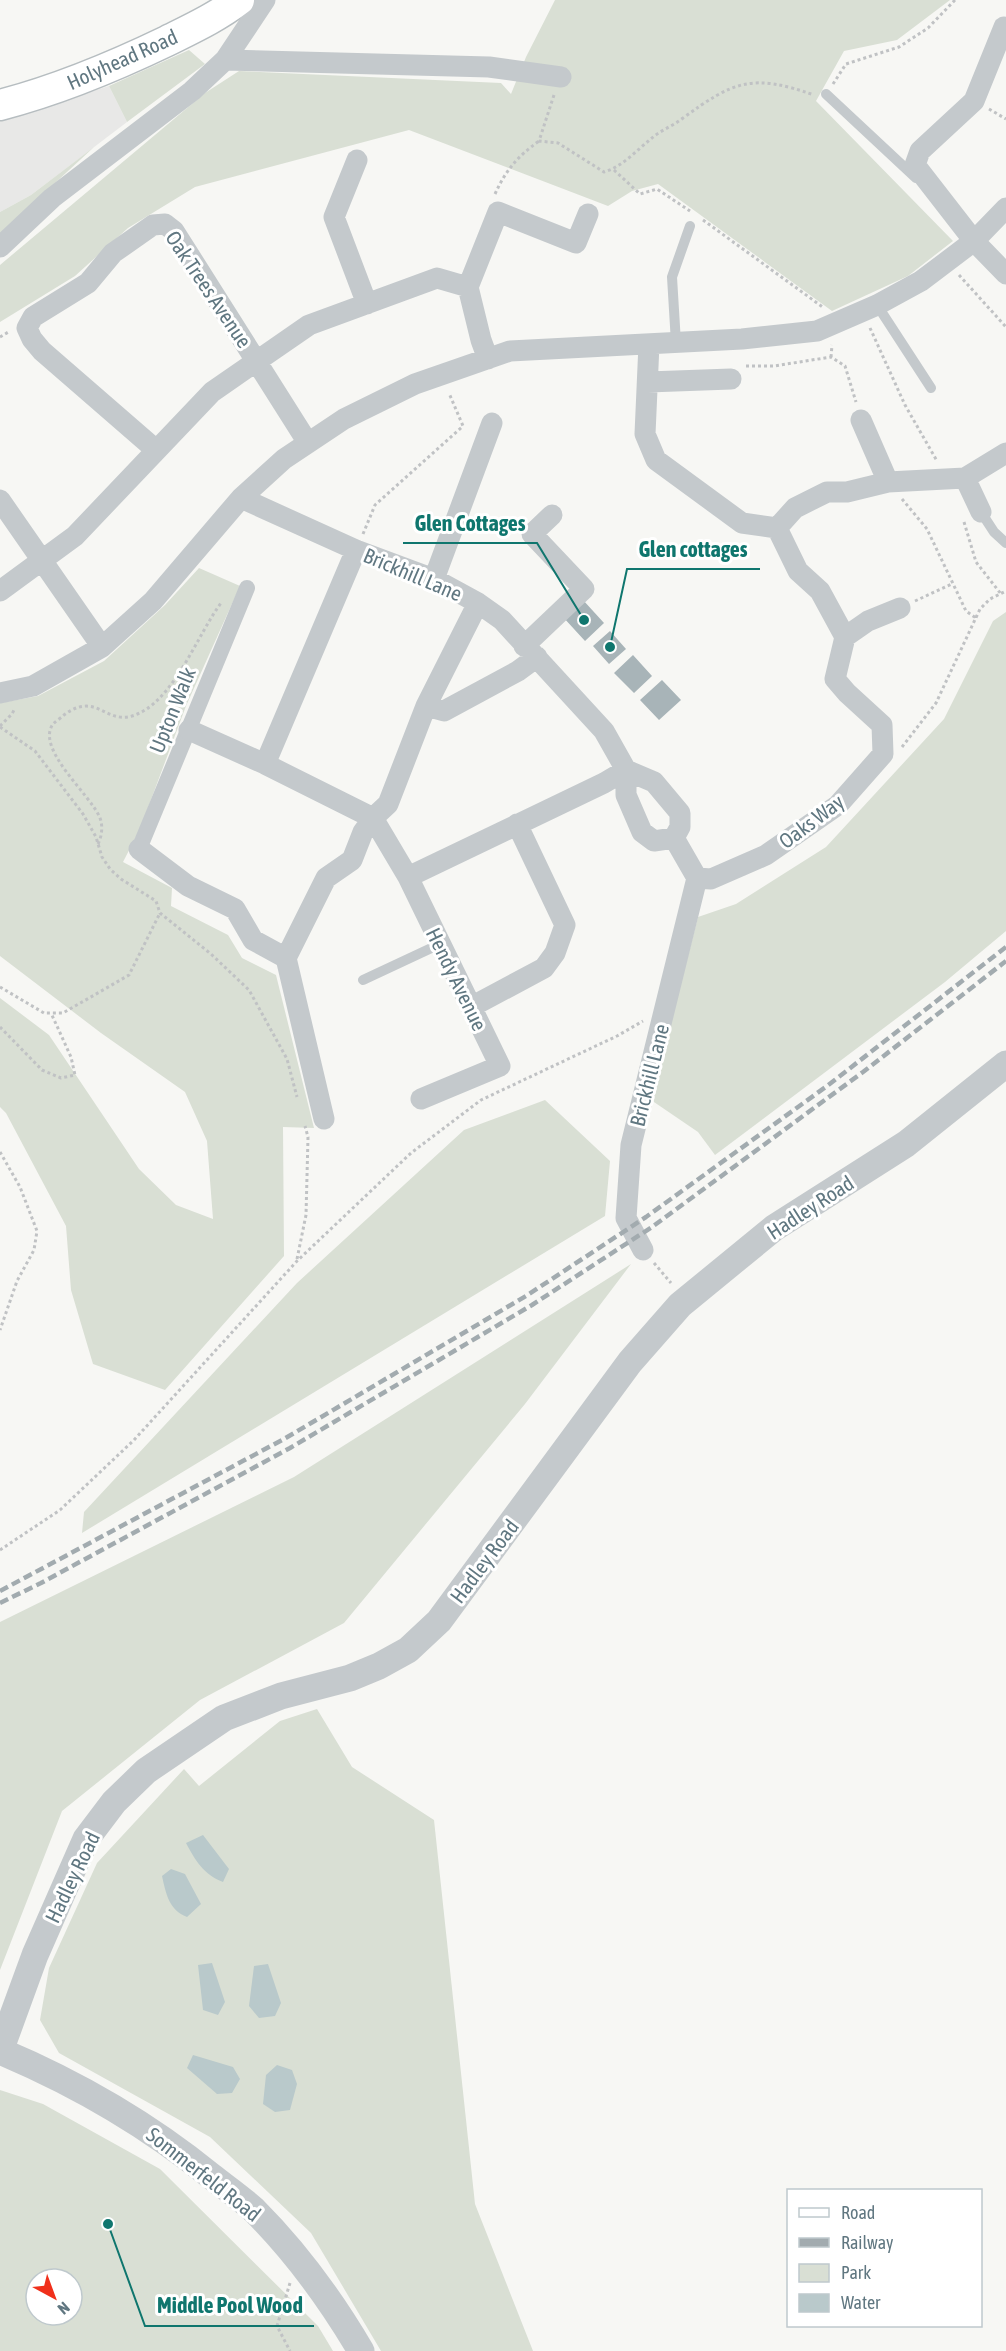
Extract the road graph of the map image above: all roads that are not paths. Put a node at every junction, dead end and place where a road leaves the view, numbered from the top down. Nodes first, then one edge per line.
1 (239, 0) edge
2 (265, 0) edge
3 (1005, 21) edge
4 (225, 60) junction
5 (561, 77) road end
6 (826, 94) road end
7 (0, 105) edge
8 (357, 160) dead end
9 (938, 194) junction
10 (1006, 208) edge
11 (588, 214) dead end
12 (690, 226) dead end
13 (974, 241) junction
14 (0, 247) edge
15 (1006, 274) edge
16 (468, 287) junction
17 (367, 304) junction
18 (870, 308) junction
19 (676, 343) junction
20 (649, 344) junction
21 (488, 359) junction
22 (256, 360) junction
23 (731, 379) dead end
24 (648, 382) junction
25 (931, 388) dead end
26 (861, 420) road end
27 (492, 423) dead end
28 (308, 443) junction
29 (156, 450) junction
30 (1006, 453) edge
31 (955, 479) junction
32 (893, 482) junction
33 (241, 498) junction
34 (0, 500) edge
35 (552, 515) dead end
36 (972, 515) joint
37 (777, 528) junction
38 (1006, 543) edge
39 (356, 550) junction
40 (42, 560) junction
41 (434, 579) junction
42 (247, 588) road end
43 (0, 591) edge
44 (478, 603) junction
45 (900, 608) road end
46 (845, 637) junction
47 (102, 647) junction
48 (530, 651) junction
49 (0, 693) edge
50 (426, 706) junction
51 (189, 730) junction
52 (265, 764) junction
53 (626, 770) junction
54 (373, 818) junction
55 (517, 824) junction
56 (674, 838) junction
57 (139, 849) joint
58 (408, 877) junction
59 (697, 878) junction
60 (440, 944) junction
61 (286, 958) junction
62 (363, 980) dead end
63 (471, 1007) junction
64 (1006, 1064) edge
65 (421, 1099) dead end
66 (314, 1123) road end
67 (643, 1250) road end
68 (0, 2051) edge
69 (361, 2351) edge

1 - 7 main road, Holyhead Road
2 - 4 street
3 - 9 street
4 - 5 street
4 - 14 street
6 - 9 lane
8 - 17 street
9 - 13 street
10 - 13 street
11 - 16 street
12 - 19 lane
13 - 15 street
13 - 18 street
16 - 17 street
16 - 21 street
17 - 22 street
18 - 19 street
18 - 25 lane
19 - 20 street
20 - 21 street
20 - 24 street
21 - 28 street
22 - 28 street, Oak Trees Avenue
22 - 29 street
22 - 29 street, Oak Trees Avenue
23 - 24 street
24 - 37 street
26 - 32 street
27 - 41 street
28 - 33 street
29 - 40 street
30 - 31 street
31 - 32 street
31 - 36 street
32 - 37 street
33 - 39 street, Brickhill Lane
33 - 47 street
34 - 40 street
35 - 48 street
36 - 38 lane
37 - 46 street
39 - 41 street, Brickhill Lane
39 - 52 street
40 - 43 street
40 - 47 street
41 - 44 street, Brickhill Lane
42 - 51 street, Upton Walk
44 - 48 street, Brickhill Lane
44 - 50 street
45 - 46 street
46 - 59 street, Oaks Way
47 - 49 street
48 - 50 street
48 - 53 street, Brickhill Lane
50 - 54 street
51 - 52 street
51 - 57 street, Upton Walk
52 - 54 street
53 - 55 street
53 - 56 street
53 - 56 street, Brickhill Lane
54 - 58 street, Hendy Avenue
54 - 61 street
55 - 58 street
55 - 63 street
56 - 59 street
57 - 61 street
58 - 60 street, Hendy Avenue
59 - 67 street, Brickhill Lane
60 - 62 lane
60 - 63 street, Hendy Avenue
61 - 66 street
63 - 65 street, Hendy Avenue
64 - 68 street, Hadley Road
68 - 69 street, Sommerfeld Road

